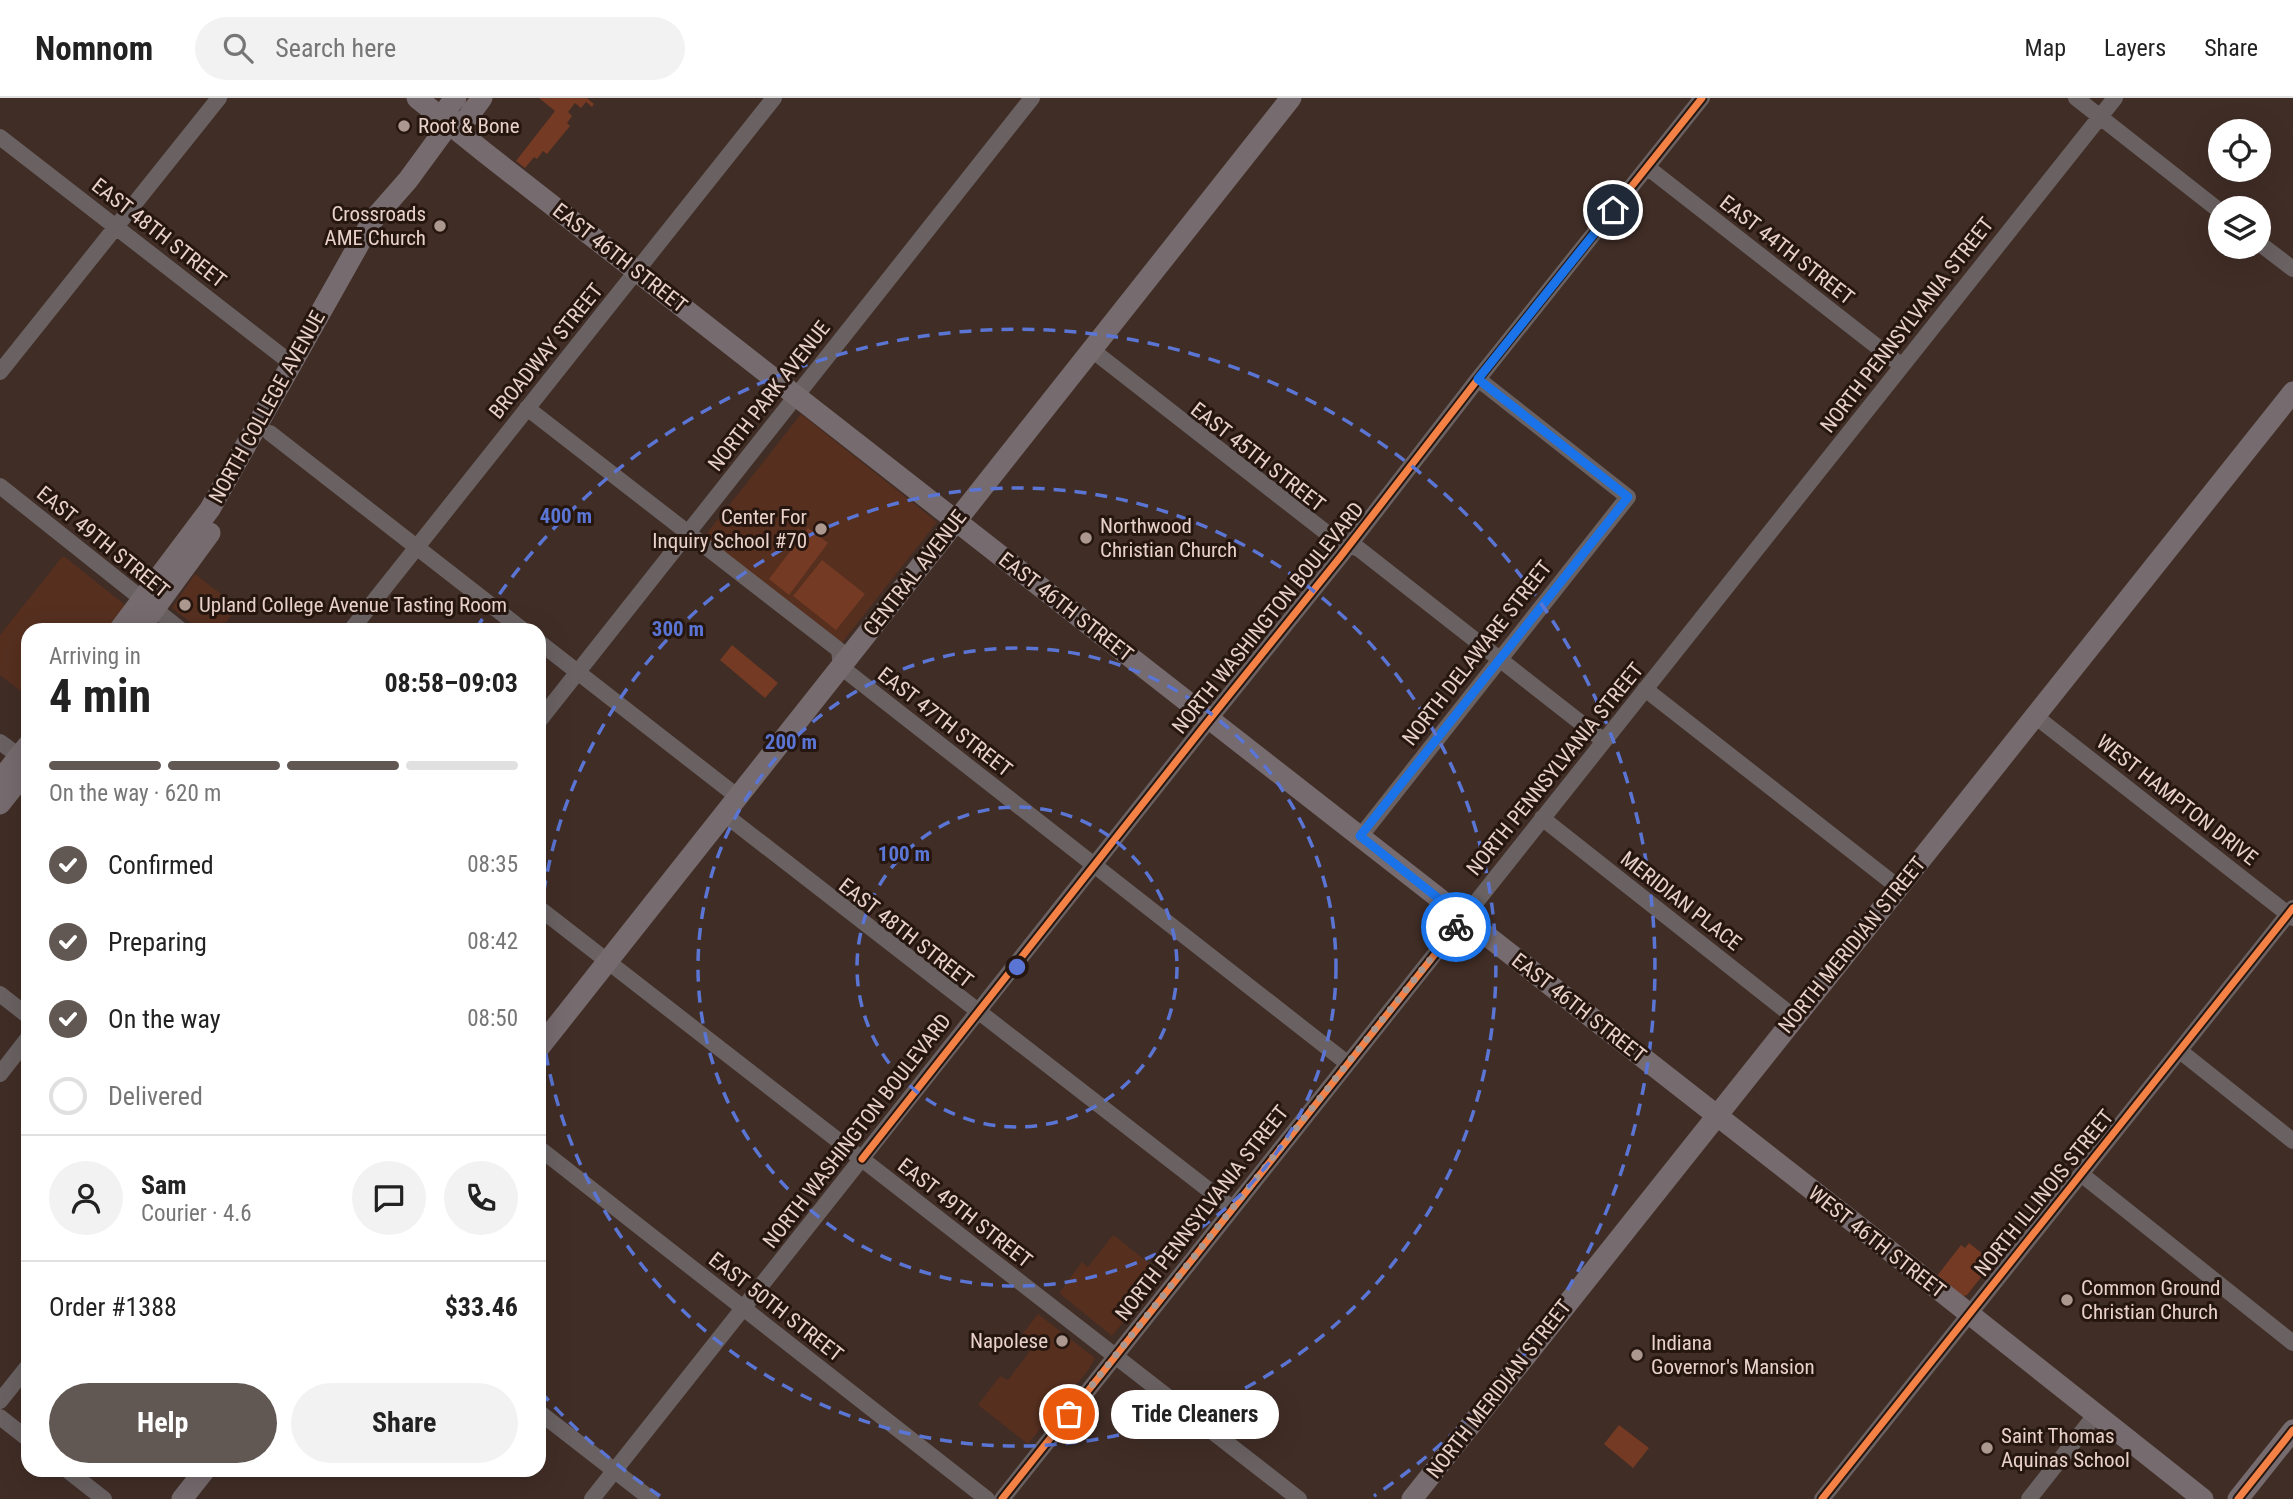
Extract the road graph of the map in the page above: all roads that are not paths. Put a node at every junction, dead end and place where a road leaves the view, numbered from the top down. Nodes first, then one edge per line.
1 (219, 98) edge
2 (417, 98) edge
3 (456, 98) edge
4 (482, 98) edge
5 (774, 98) edge
6 (1032, 98) edge
7 (1290, 98) edge
8 (1702, 98) edge
9 (2076, 98) edge
10 (2115, 98) edge
11 (2100, 117) junction
12 (449, 124) junction
13 (0, 136) edge
14 (1647, 167) junction
15 (408, 180) junction
16 (2208, 202) edge
17 (116, 227) junction
18 (2271, 253) edge
19 (2293, 270) edge
20 (637, 272) junction
21 (1092, 349) junction
22 (291, 363) junction
23 (1902, 366) junction
24 (0, 372) edge
25 (1478, 379) junction
26 (2293, 392) edge
27 (796, 396) junction
28 (527, 408) junction
29 (270, 433) junction
30 (0, 486) edge
31 (956, 521) junction
32 (688, 533) junction
33 (1349, 545) junction
34 (417, 547) junction
35 (149, 605) junction
36 (127, 623) edge
37 (142, 623) edge
38 (172, 623) edge
39 (357, 623) edge
40 (514, 623) edge
41 (546, 647) edge
42 (1499, 659) junction
43 (841, 667) junction
44 (578, 672) junction
45 (1644, 690) junction
46 (546, 712) edge
47 (2035, 716) junction
48 (1209, 719) junction
49 (1604, 741) junction
50 (0, 742) edge
51 (21, 755) edge
52 (21, 761) edge
53 (21, 765) edge
54 (0, 780) edge
55 (738, 797) junction
56 (0, 804) edge
57 (724, 814) junction
58 (1542, 818) junction
59 (1360, 836) junction
60 (1094, 865) junction
61 (1898, 887) junction
62 (546, 913) edge
63 (2291, 914) edge
64 (1463, 918) junction
65 (608, 961) junction
66 (0, 994) edge
67 (21, 1010) edge
68 (978, 1011) junction
69 (1794, 1017) junction
70 (546, 1039) edge
71 (21, 1047) edge
72 (2180, 1051) junction
73 (1348, 1063) junction
74 (0, 1074) edge
75 (1716, 1116) junction
76 (2293, 1141) edge
77 (546, 1154) edge
78 (862, 1159) junction
79 (2081, 1174) junction
80 (1232, 1208) junction
81 (743, 1309) junction
82 (1969, 1314) junction
83 (2293, 1343) edge
84 (1115, 1356) junction
85 (21, 1375) edge
86 (0, 1401) edge
87 (2096, 1414) junction
88 (0, 1417) edge
89 (546, 1417) edge
90 (2293, 1430) edge
91 (21, 1434) edge
92 (615, 1471) junction
93 (76, 1477) edge
94 (199, 1477) edge
95 (104, 1499) edge
96 (182, 1499) edge
97 (592, 1499) edge
98 (651, 1499) edge
99 (987, 1499) edge
100 (1002, 1499) edge
101 (1299, 1499) edge
102 (1412, 1499) edge
103 (1822, 1499) edge
104 (2029, 1499) edge
105 (2203, 1499) edge
106 (2238, 1499) edge

1 - 17 street
2 - 12 main road, EAST 46TH STREET
3 - 12 main road, NORTH COLLEGE AVENUE
4 - 12 main road, NORTH COLLEGE AVENUE
5 - 20 street, BROADWAY STREET
6 - 27 street, NORTH PARK AVENUE
7 - 21 main road, CENTRAL AVENUE
8 - 14 street, NORTH WASHINGTON BOULEVARD
9 - 11 street
10 - 11 street, NORTH PENNSYLVANIA STREET
11 - 16 street
11 - 23 street, NORTH PENNSYLVANIA STREET
12 - 15 main road, NORTH COLLEGE AVENUE
12 - 20 main road, EAST 46TH STREET
13 - 17 street, EAST 48TH STREET
14 - 23 street, EAST 44TH STREET
14 - 25 street, NORTH WASHINGTON BOULEVARD
15 - 22 main road, NORTH COLLEGE AVENUE
15 - 29 main road, NORTH COLLEGE AVENUE
17 - 22 street, EAST 48TH STREET
17 - 24 street
18 - 19 street
20 - 27 main road, EAST 46TH STREET
20 - 28 street, BROADWAY STREET
21 - 31 main road, CENTRAL AVENUE
21 - 33 street, EAST 45TH STREET
22 - 35 main road, NORTH COLLEGE AVENUE
23 - 45 street, NORTH PENNSYLVANIA STREET
25 - 33 street, NORTH WASHINGTON BOULEVARD
25 - 42 street, NORTH DELAWARE STREET
26 - 47 main road, NORTH MERIDIAN STREET
27 - 31 main road, EAST 46TH STREET
27 - 32 street, NORTH PARK AVENUE
28 - 32 street, EAST 47TH STREET
28 - 34 street, BROADWAY STREET
29 - 34 street
29 - 35 main road, NORTH COLLEGE AVENUE
30 - 35 street, EAST 49TH STREET
31 - 43 main road, CENTRAL AVENUE
31 - 48 main road, EAST 46TH STREET
32 - 43 street, EAST 47TH STREET
32 - 44 street, NORTH PARK AVENUE
33 - 42 street, EAST 45TH STREET
33 - 48 street, NORTH WASHINGTON BOULEVARD
34 - 39 street, BROADWAY STREET
34 - 40 street
35 - 36 main road, NORTH COLLEGE AVENUE
35 - 37 main road, NORTH COLLEGE AVENUE
35 - 38 street, EAST 49TH STREET
41 - 44 street
42 - 49 street, EAST 45TH STREET
42 - 59 street, NORTH DELAWARE STREET
43 - 55 main road, CENTRAL AVENUE
43 - 60 street, EAST 47TH STREET
44 - 46 street, NORTH PARK AVENUE
44 - 55 street
45 - 49 street, NORTH PENNSYLVANIA STREET
45 - 61 street
47 - 61 main road, NORTH MERIDIAN STREET
47 - 63 street, WEST HAMPTON DRIVE
48 - 59 main road, EAST 46TH STREET
48 - 60 street, NORTH WASHINGTON BOULEVARD
49 - 58 street, NORTH PENNSYLVANIA STREET
50 - 51 street
52 - 54 main road
53 - 56 main road
55 - 57 main road, CENTRAL AVENUE
57 - 65 main road, CENTRAL AVENUE
57 - 68 street, EAST 48TH STREET
58 - 64 street, NORTH PENNSYLVANIA STREET
58 - 69 street, MERIDIAN PLACE
59 - 64 main road, EAST 46TH STREET
60 - 68 street, NORTH WASHINGTON BOULEVARD
60 - 73 street, EAST 47TH STREET
61 - 69 main road, NORTH MERIDIAN STREET
62 - 65 street, EAST 49TH STREET
63 - 72 street, NORTH ILLINOIS STREET
64 - 73 street, NORTH PENNSYLVANIA STREET
64 - 75 main road, EAST 46TH STREET
65 - 70 main road, CENTRAL AVENUE
65 - 78 street, EAST 49TH STREET
66 - 67 street
68 - 78 street, NORTH WASHINGTON BOULEVARD
68 - 80 street, EAST 48TH STREET
69 - 75 main road, NORTH MERIDIAN STREET
71 - 74 street
72 - 76 street
72 - 79 street, NORTH ILLINOIS STREET
73 - 80 street, NORTH PENNSYLVANIA STREET
75 - 82 main road, WEST 46TH STREET
75 - 102 main road, NORTH MERIDIAN STREET
77 - 81 street, EAST 50TH STREET
78 - 81 street, NORTH WASHINGTON BOULEVARD
78 - 84 street, EAST 49TH STREET
79 - 82 street, NORTH ILLINOIS STREET
79 - 83 street
80 - 84 street, NORTH PENNSYLVANIA STREET
81 - 92 street, NORTH WASHINGTON BOULEVARD
81 - 99 street, EAST 50TH STREET
82 - 87 main road, WEST 46TH STREET
82 - 103 street, NORTH ILLINOIS STREET
84 - 100 street, NORTH PENNSYLVANIA STREET
84 - 101 street, EAST 49TH STREET
85 - 86 street
87 - 104 street
87 - 105 main road, WEST 46TH STREET
88 - 91 street
89 - 92 street
90 - 106 main road
92 - 97 street, NORTH WASHINGTON BOULEVARD
92 - 98 street
93 - 95 street
94 - 96 main road

